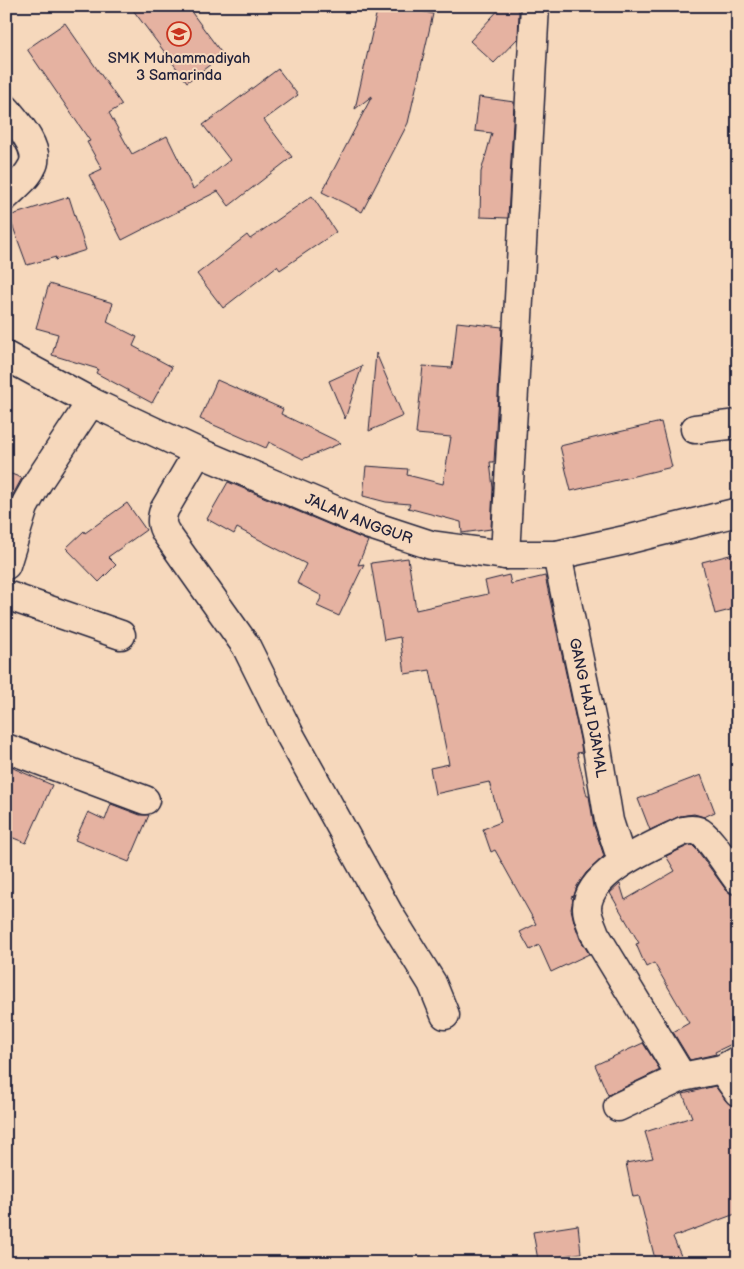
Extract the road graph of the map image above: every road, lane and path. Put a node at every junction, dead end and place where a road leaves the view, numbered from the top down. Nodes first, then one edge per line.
1 (535, 6) edge
2 (6, 109) edge
3 (6, 196) edge
4 (6, 356) edge
5 (91, 402) junction
6 (738, 424) edge
7 (695, 429) dead end
8 (198, 452) junction
9 (738, 512) edge
10 (505, 555) junction
11 (557, 555) junction
12 (6, 565) edge
13 (6, 595) edge
14 (121, 635) dead end
15 (6, 748) edge
16 (145, 800) dead end
17 (622, 861) junction
18 (738, 880) edge
19 (445, 1015) dead end
20 (730, 1064) edge
21 (682, 1077) junction
22 (738, 1092) edge
23 (618, 1107) dead end

1 - 10 street
2 - 3 street
4 - 5 street, JALAN ANGGUR
5 - 8 street, JALAN ANGGUR
5 - 12 street
6 - 7 street
8 - 10 street, JALAN ANGGUR
8 - 19 street
9 - 11 street, JALAN ANGGUR
10 - 11 street, JALAN ANGGUR
11 - 17 street, GANG HAJI DJAMAL
13 - 14 street
15 - 16 street
17 - 18 street
17 - 21 street
20 - 21 street
20 - 22 street
21 - 23 street

